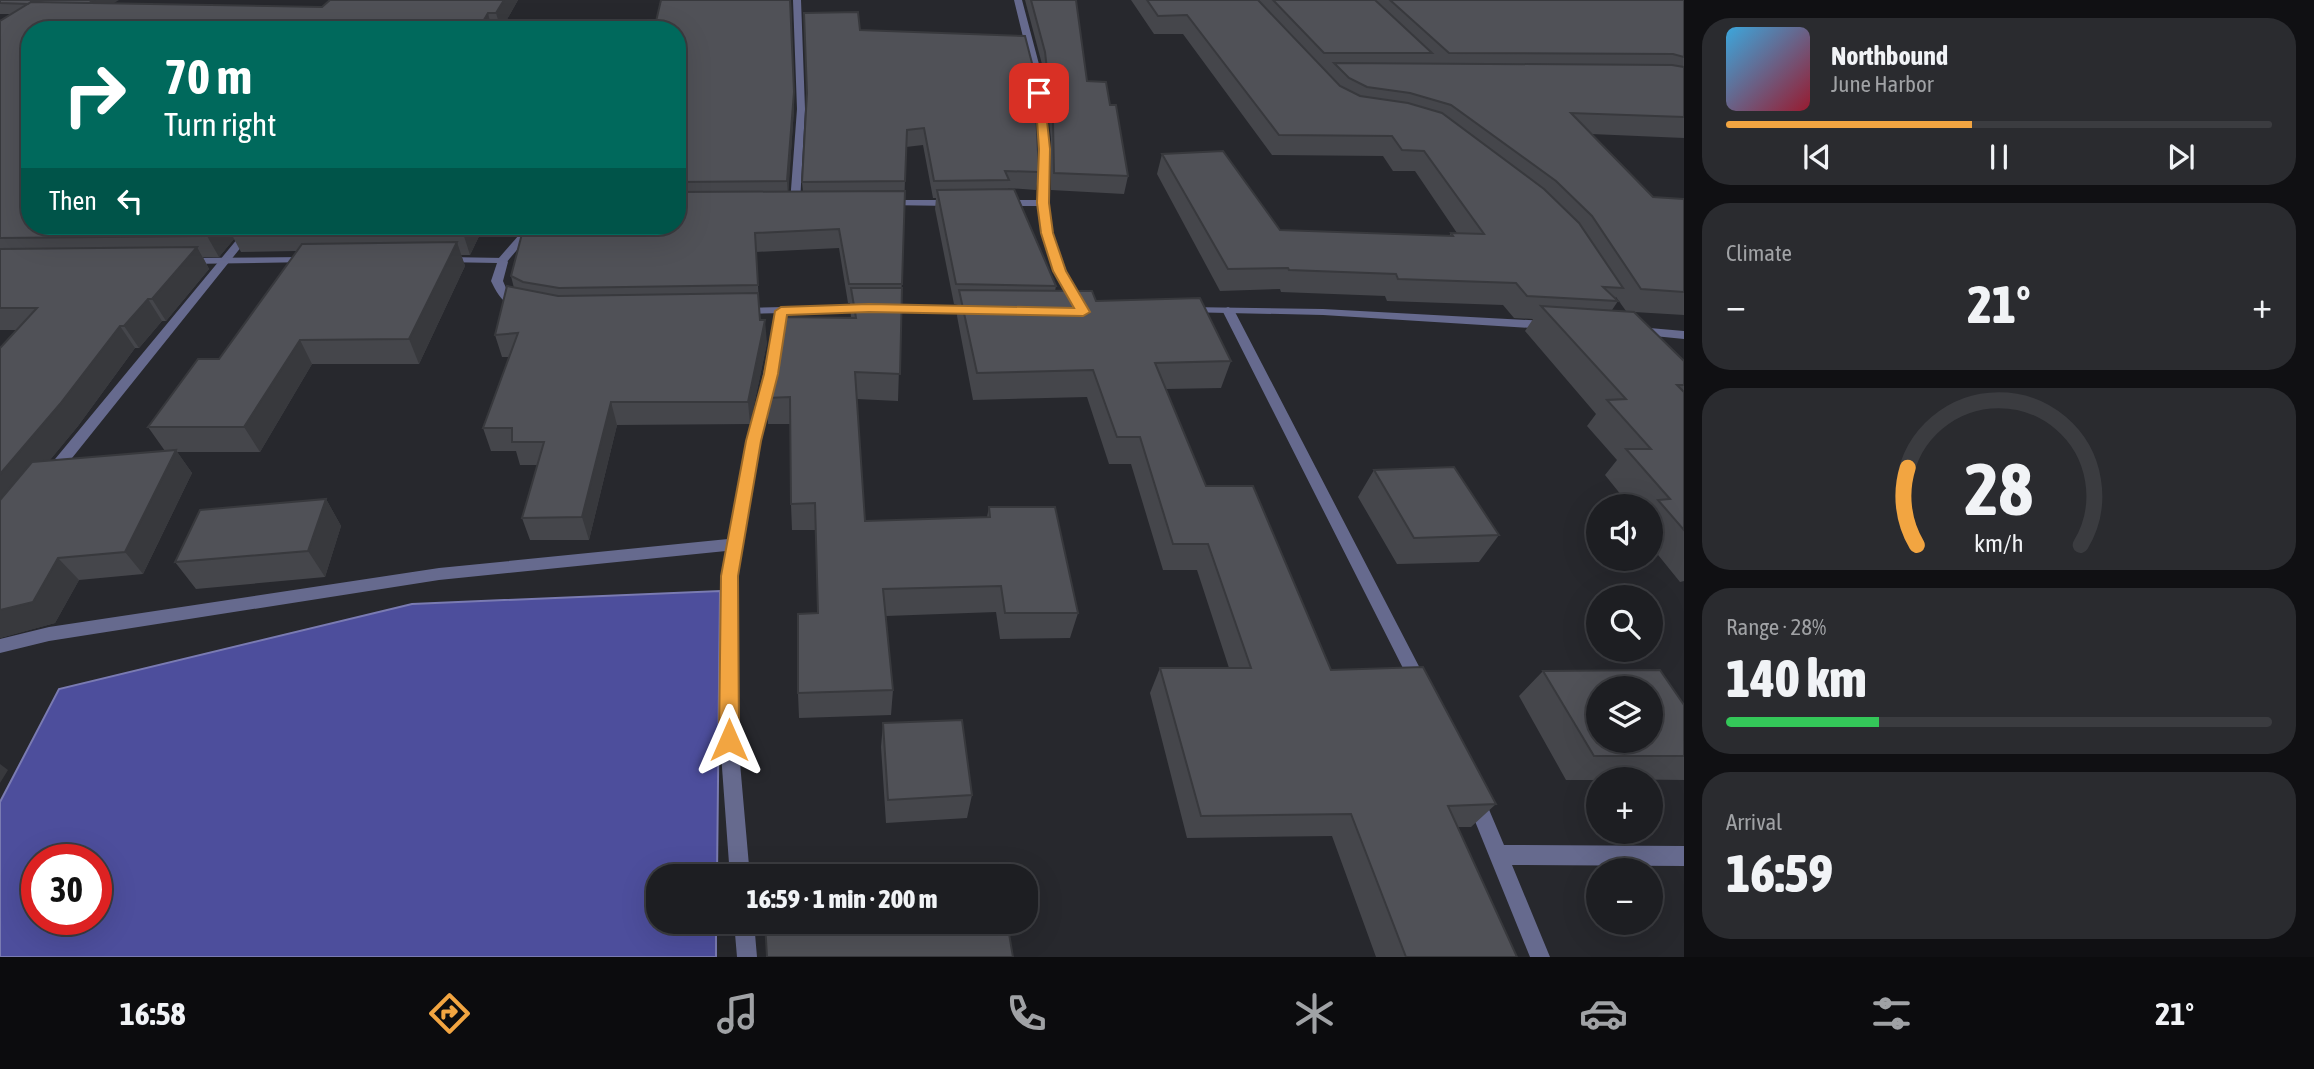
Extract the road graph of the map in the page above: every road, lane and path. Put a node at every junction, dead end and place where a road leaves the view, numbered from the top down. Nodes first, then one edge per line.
1 (797, 0) edge
2 (1018, 0) edge
3 (783, 203) edge
4 (795, 203) junction
5 (809, 203) edge
6 (876, 203) edge
7 (958, 203) edge
8 (983, 203) edge
9 (1043, 203) junction
10 (246, 235) edge
11 (524, 235) edge
12 (324, 260) edge
13 (173, 261) edge
14 (224, 261) junction
15 (428, 261) edge
16 (502, 261) junction
17 (537, 309) edge
18 (1228, 310) junction
19 (730, 311) edge
20 (781, 311) junction
21 (993, 311) edge
22 (1175, 311) edge
23 (1096, 312) edge
24 (1561, 326) edge
25 (1684, 335) edge
26 (1639, 341) edge
27 (40, 487) edge
28 (735, 544) junction
29 (0, 646) edge
30 (1423, 692) edge
31 (1465, 778) edge
32 (1498, 855) junction
33 (1684, 856) edge
34 (739, 864) edge
35 (745, 934) edge
36 (747, 957) edge
37 (1540, 957) edge

1 - 4 street
2 - 9 street
3 - 4 street
4 - 5 street
6 - 7 street
8 - 9 street
9 - 23 street
10 - 14 street
11 - 16 street
12 - 14 street
13 - 14 street
14 - 27 street
15 - 16 street
16 - 17 street
18 - 22 street
18 - 24 street
18 - 30 street
19 - 20 street
20 - 21 street
20 - 28 street
25 - 26 street
28 - 29 street
28 - 34 street
31 - 32 street
32 - 33 street
32 - 37 street
35 - 36 street

